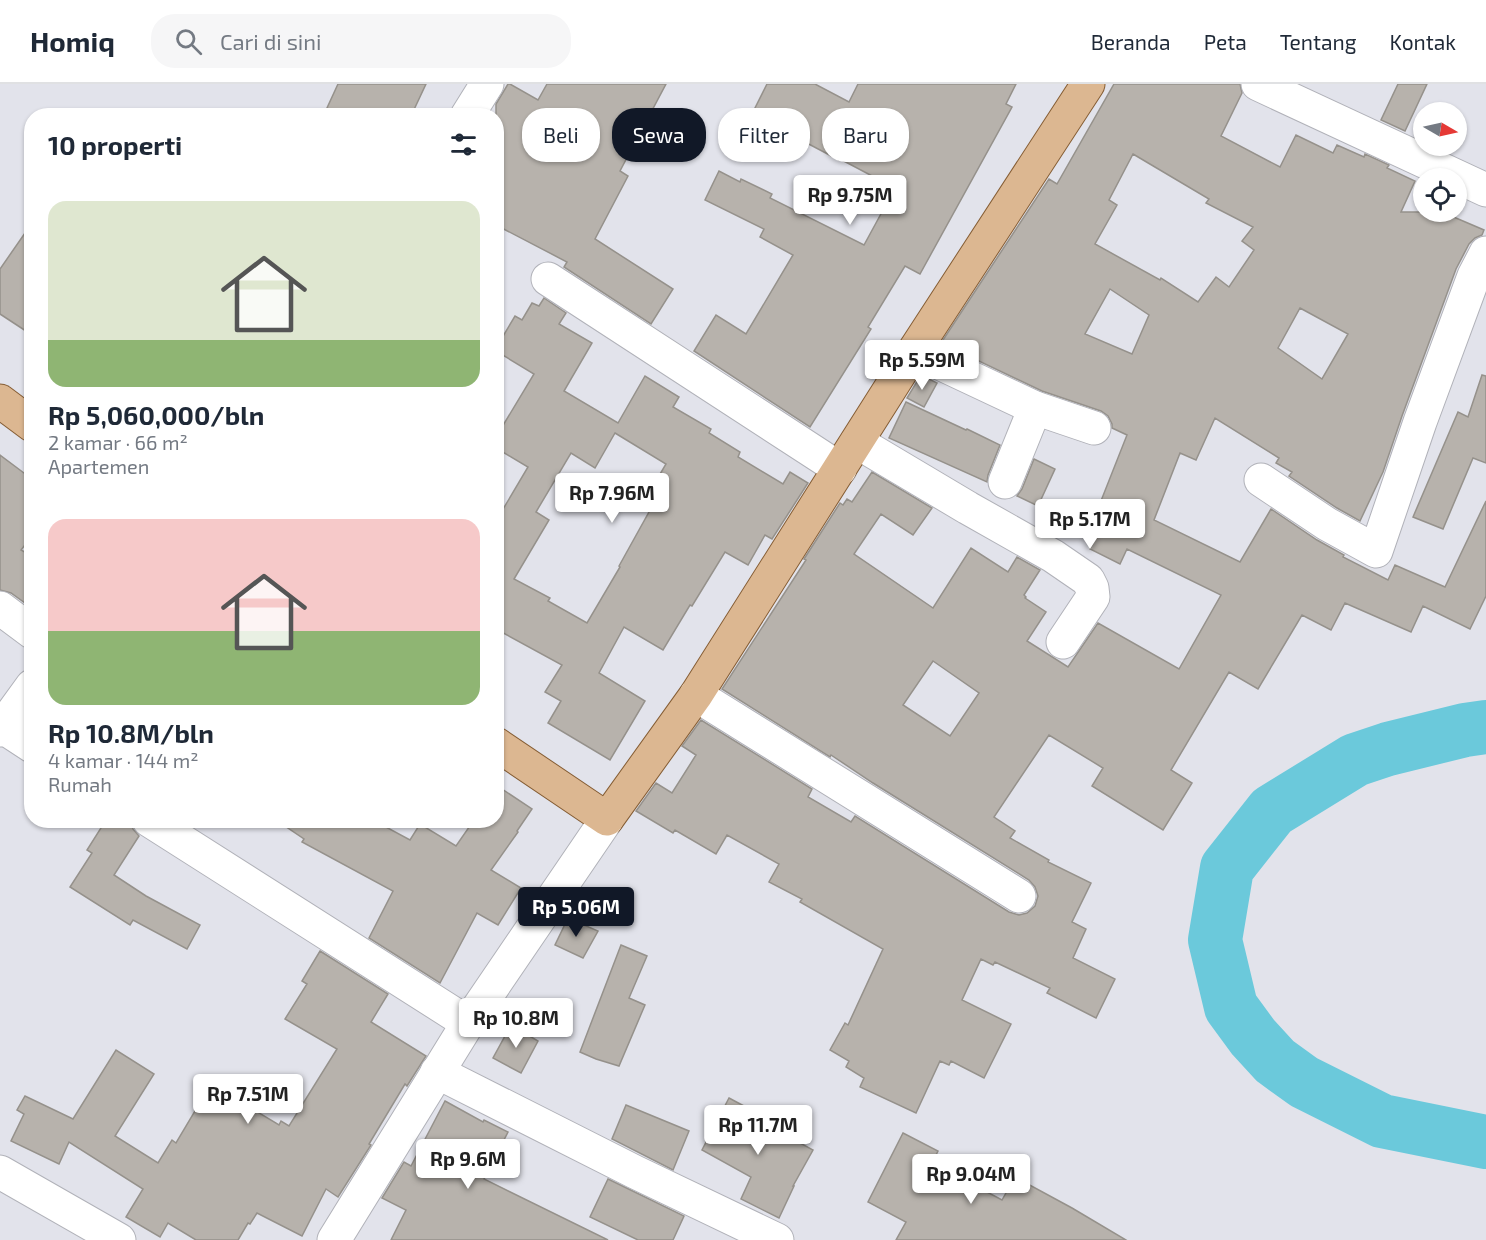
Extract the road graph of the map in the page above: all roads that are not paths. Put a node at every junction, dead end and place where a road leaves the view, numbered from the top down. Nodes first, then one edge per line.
1 (487, 84) edge
2 (1088, 84) edge
3 (1258, 84) edge
4 (472, 108) edge
5 (1486, 190) edge
6 (1486, 253) edge
7 (548, 279) dead end
8 (914, 351) junction
9 (0, 400) edge
10 (1035, 408) junction
11 (24, 419) edge
12 (1094, 428) dead end
13 (857, 442) junction
14 (840, 469) junction
15 (1261, 480) dead end
16 (1005, 482) dead end
17 (0, 608) edge
18 (24, 626) edge
19 (1063, 642) dead end
20 (696, 695) junction
21 (24, 697) edge
22 (1, 729) edge
23 (24, 742) edge
24 (504, 749) edge
25 (607, 819) junction
26 (162, 828) edge
27 (1019, 896) dead end
28 (468, 1023) junction
29 (437, 1072) junction
30 (0, 1172) edge
31 (119, 1240) edge
32 (334, 1240) edge
33 (777, 1240) edge

1 - 4 street
2 - 8 main road
3 - 5 street
6 - 15 street
7 - 14 street
8 - 10 street
8 - 13 main road
9 - 11 main road
10 - 12 street
10 - 16 street
13 - 14 main road
13 - 19 street
14 - 20 main road
17 - 18 street
20 - 25 main road
20 - 27 street
21 - 22 street
22 - 23 street
24 - 25 main road
25 - 28 street
26 - 28 street
28 - 29 street
29 - 32 street
29 - 33 street
30 - 31 street

